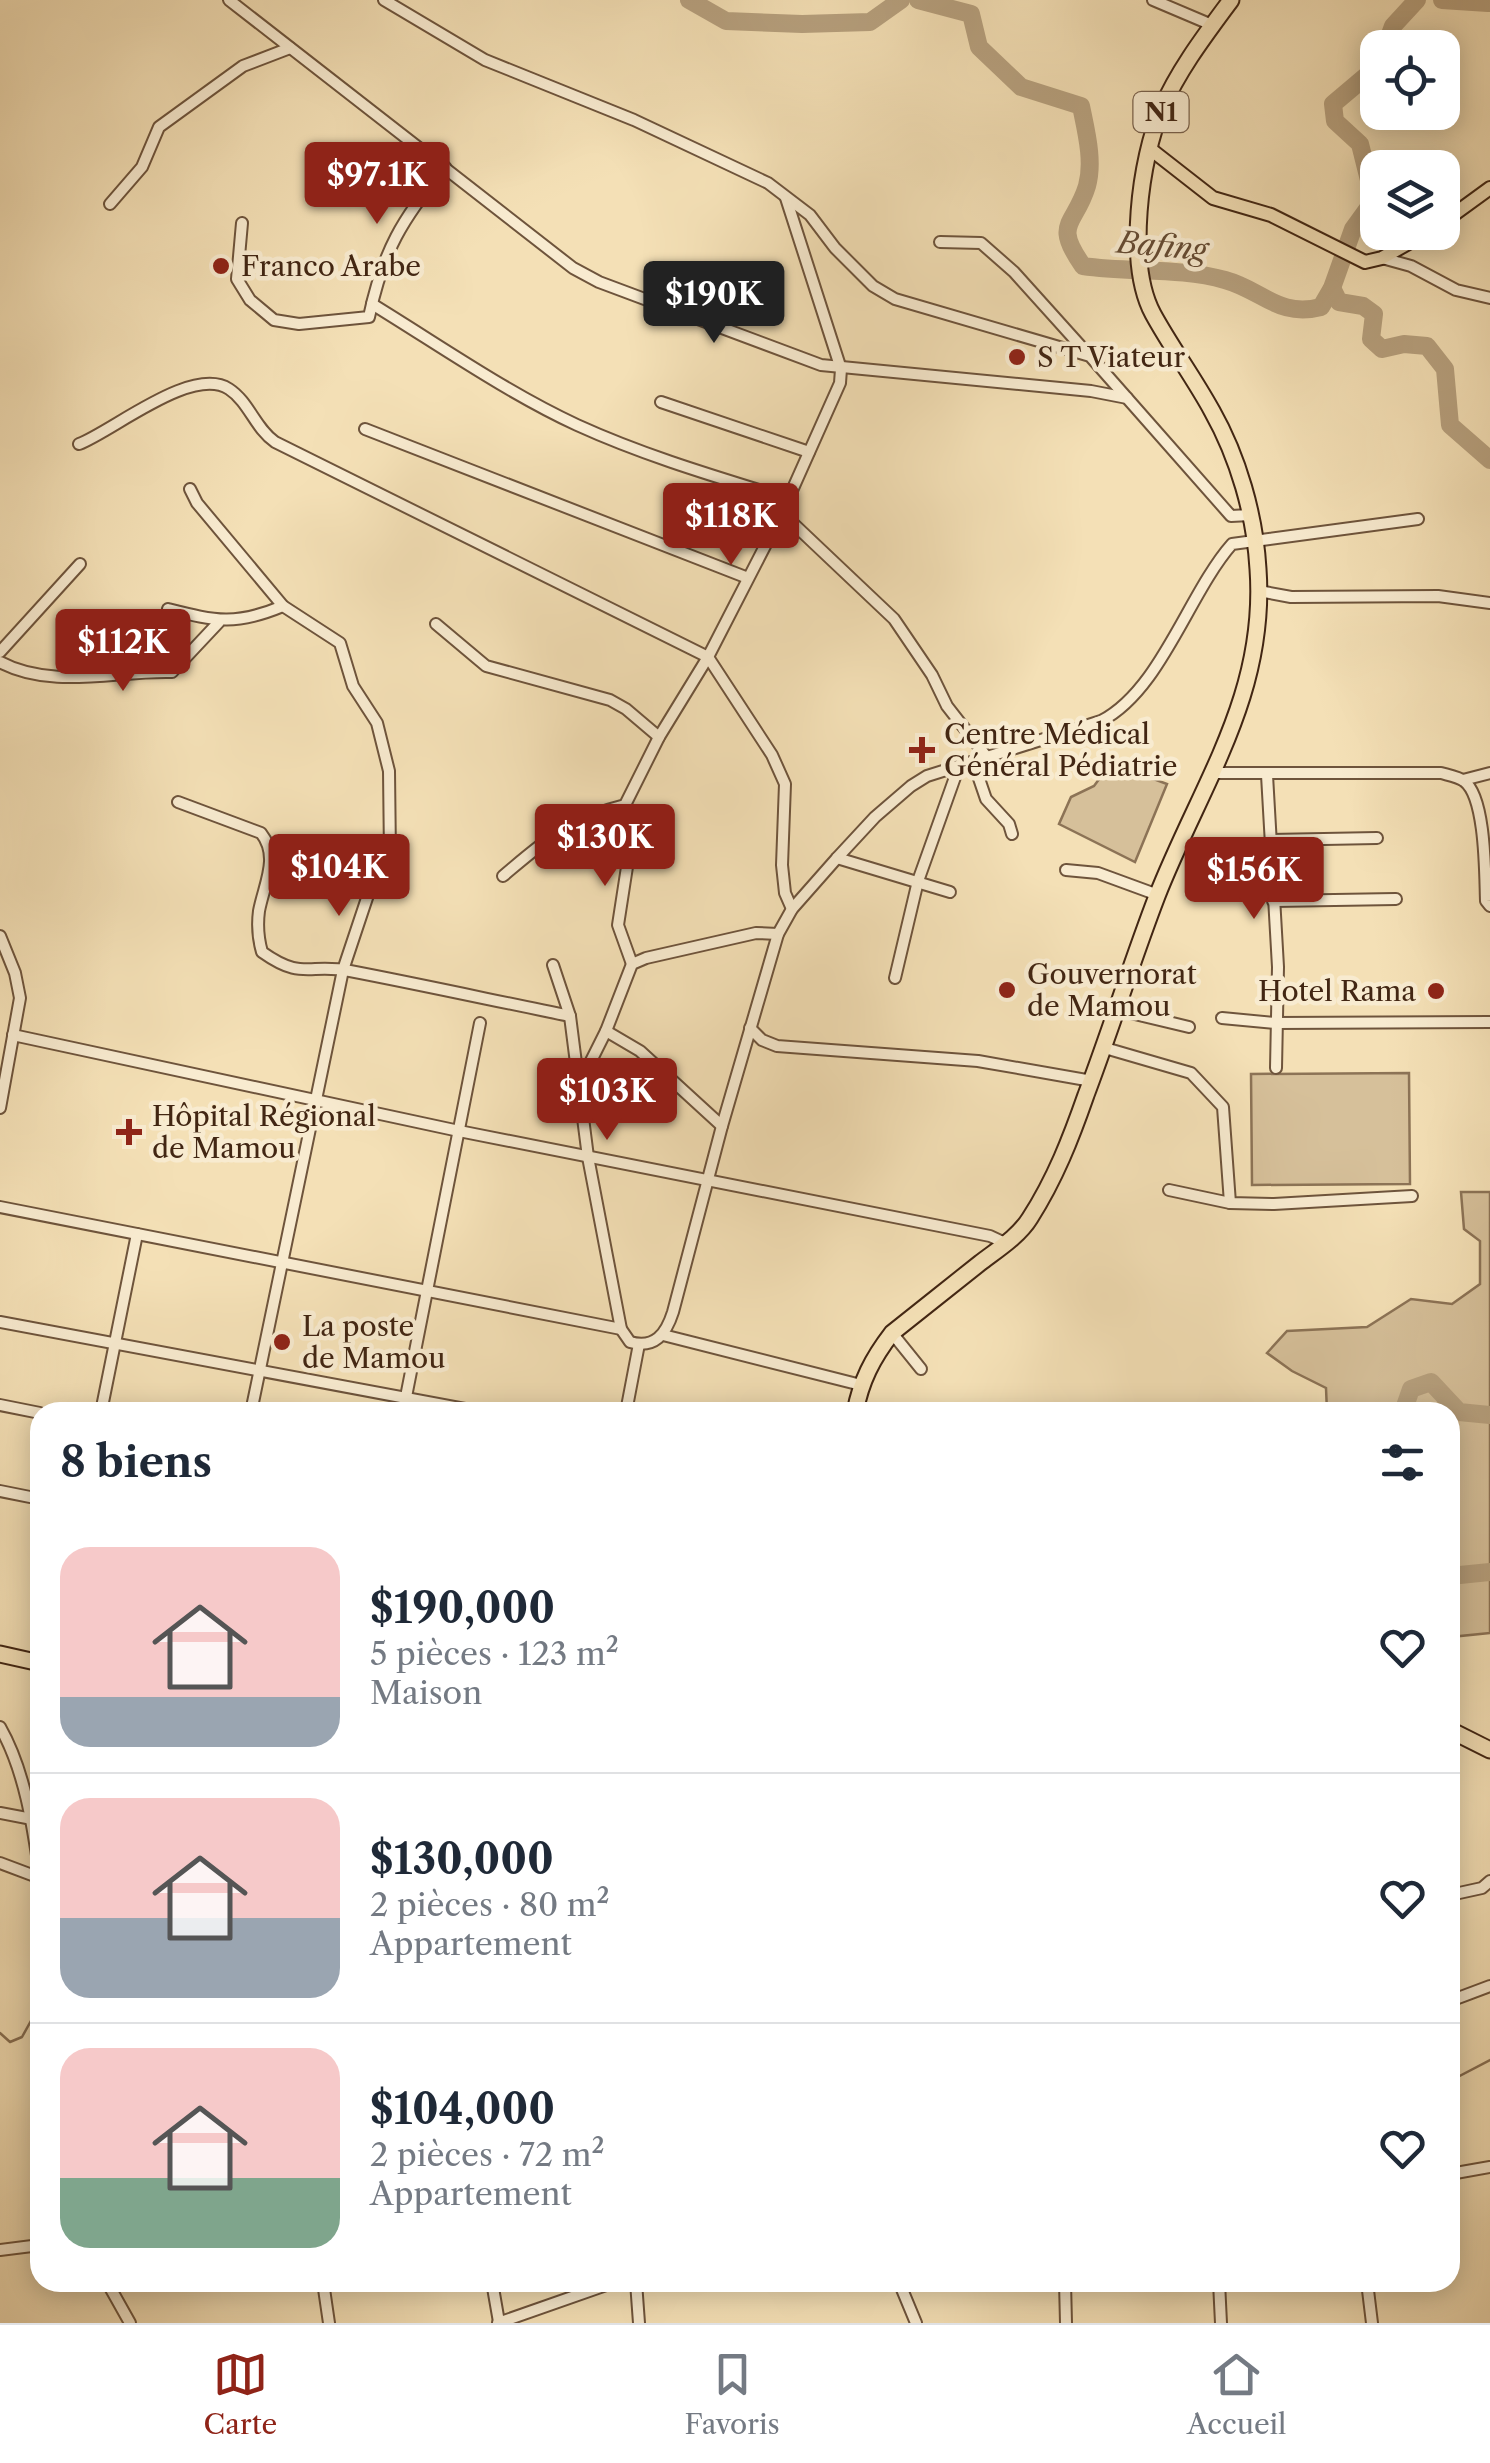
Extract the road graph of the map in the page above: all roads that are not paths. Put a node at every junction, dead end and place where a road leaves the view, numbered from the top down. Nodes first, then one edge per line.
1 (228, 0) edge
2 (384, 0) edge
3 (1153, 0) edge
4 (1231, 0) edge
5 (1212, 25) junction
6 (290, 48) junction
7 (1149, 148) junction
8 (445, 166) junction
9 (1490, 188) edge
10 (786, 196) junction
11 (110, 204) dead end
12 (1460, 210) edge
13 (242, 224) dead end
14 (940, 242) dead end
15 (1396, 250) edge
16 (1382, 258) junction
17 (1490, 298) edge
18 (372, 304) junction
19 (1090, 356) junction
20 (841, 370) junction
21 (1127, 398) junction
22 (661, 402) dead end
23 (365, 428) dead end
24 (79, 444) dead end
25 (809, 452) junction
26 (190, 489) dead end
27 (788, 498) junction
28 (782, 513) junction
29 (1250, 515) junction
30 (1418, 519) dead end
31 (1255, 542) junction
32 (80, 564) dead end
33 (748, 578) junction
34 (1259, 591) junction
35 (1490, 603) edge
36 (283, 606) junction
37 (168, 609) dead end
38 (220, 622) junction
39 (436, 624) dead end
40 (0, 652) edge
41 (708, 657) junction
42 (0, 662) edge
43 (659, 736) junction
44 (986, 756) junction
45 (972, 761) junction
46 (959, 766) junction
47 (1214, 773) junction
48 (1490, 773) edge
49 (1267, 775) junction
50 (1464, 780) junction
51 (178, 802) dead end
52 (625, 805) junction
53 (1012, 834) dead end
54 (1377, 838) dead end
55 (1271, 840) junction
56 (1487, 848) edge
57 (837, 858) junction
58 (1066, 870) dead end
59 (503, 876) dead end
60 (918, 881) junction
61 (950, 892) dead end
62 (1158, 895) junction
63 (1396, 899) dead end
64 (1274, 901) junction
65 (1490, 906) edge
66 (792, 909) junction
67 (778, 934) junction
68 (0, 936) edge
69 (632, 964) junction
70 (552, 965) dead end
71 (343, 970) junction
72 (895, 978) dead end
73 (1118, 1010) junction
74 (570, 1016) junction
75 (1222, 1018) dead end
76 (1490, 1022) edge
77 (480, 1023) dead end
78 (1276, 1023) junction
79 (1189, 1026) dead end
80 (750, 1028) junction
81 (606, 1031) junction
82 (13, 1035) junction
83 (1105, 1048) junction
84 (1276, 1068) dead end
85 (1092, 1081) junction
86 (579, 1085) junction
87 (315, 1100) junction
88 (0, 1108) edge
89 (722, 1126) junction
90 (459, 1130) junction
91 (588, 1156) junction
92 (708, 1180) junction
93 (1169, 1190) dead end
94 (1412, 1196) dead end
95 (1230, 1203) junction
96 (0, 1207) edge
97 (137, 1234) junction
98 (1005, 1243) junction
99 (283, 1262) junction
100 (427, 1291) junction
101 (0, 1322) edge
102 (621, 1329) junction
103 (892, 1334) junction
104 (662, 1335) junction
105 (115, 1342) junction
106 (639, 1344) junction
107 (921, 1369) dead end
108 (259, 1370) junction
109 (861, 1384) junction
110 (405, 1399) junction
111 (103, 1402) edge
112 (253, 1402) edge
113 (405, 1402) edge
114 (423, 1402) edge
115 (628, 1402) edge
116 (857, 1402) edge
117 (0, 1405) edge
118 (30, 1411) edge
119 (0, 1491) edge
120 (30, 1497) edge
121 (0, 1654) edge
122 (30, 1661) edge
123 (0, 1727) edge
124 (1460, 1735) edge
125 (1490, 1750) edge
126 (30, 1812) edge
127 (0, 1813) edge
128 (30, 1819) edge
129 (0, 1863) edge
130 (30, 1874) edge
131 (1490, 1881) edge
132 (1460, 1893) edge
133 (1490, 1986) edge
134 (1460, 1998) edge
135 (1490, 2167) edge
136 (1460, 2172) edge
137 (30, 2246) edge
138 (0, 2250) edge
139 (113, 2292) edge
140 (324, 2292) edge
141 (494, 2292) edge
142 (587, 2292) edge
143 (637, 2292) edge
144 (904, 2292) edge
145 (1066, 2292) edge
146 (1219, 2292) edge
147 (1368, 2292) edge
148 (130, 2323) edge
149 (329, 2323) edge
150 (499, 2323) edge
151 (639, 2323) edge
152 (916, 2323) edge
153 (1066, 2323) edge
154 (1221, 2323) edge
155 (1372, 2323) edge

1 - 6 street
2 - 10 street
3 - 5 street
4 - 5 highway, N1
5 - 7 highway, N1
6 - 8 street
6 - 11 street
7 - 16 main road
7 - 29 highway, N1
8 - 18 street
8 - 20 street
9 - 12 main road
10 - 19 street
10 - 20 street
13 - 18 street
14 - 19 street
15 - 16 main road
16 - 17 street
18 - 27 street
19 - 21 street
20 - 21 street
20 - 25 street
21 - 29 street
22 - 25 street
23 - 33 street
24 - 41 street
25 - 27 street
26 - 36 street
27 - 28 street
28 - 33 street
28 - 44 street
29 - 31 highway, N1
30 - 31 street
31 - 34 highway, N1
31 - 44 street
32 - 40 street
33 - 41 street
34 - 35 street
34 - 47 highway, N1
36 - 38 street
36 - 71 street
37 - 38 street
38 - 42 street
39 - 43 street
41 - 43 street
41 - 66 street
43 - 52 street
44 - 45 street
45 - 46 street
45 - 53 street
46 - 57 street
46 - 60 street
47 - 49 street
47 - 62 highway, N1
48 - 50 street
49 - 50 street
49 - 55 street
50 - 56 street
51 - 71 street
52 - 59 street
52 - 69 street
54 - 55 street
55 - 64 street
56 - 65 street
57 - 60 street
57 - 66 street
58 - 62 street
60 - 61 street
60 - 72 street
62 - 73 highway, N1
63 - 64 street
64 - 78 street
66 - 67 street
67 - 69 street
67 - 80 street
68 - 82 street
69 - 81 street
70 - 74 street
71 - 74 street
71 - 87 street
73 - 79 street
73 - 83 highway, N1
74 - 86 street
75 - 78 street
76 - 78 street
77 - 90 street
78 - 84 street
80 - 85 street
80 - 89 street
81 - 86 street
81 - 89 street
82 - 87 street
82 - 88 street
83 - 85 highway, N1
83 - 95 street
85 - 98 highway, N1
86 - 91 street
87 - 90 street
87 - 99 street
89 - 92 street
90 - 91 street
90 - 100 street
91 - 92 street
91 - 102 street
92 - 98 street
92 - 104 street
93 - 95 street
94 - 95 street
96 - 97 street
97 - 99 street
97 - 105 street
98 - 103 highway, N1
99 - 100 street
99 - 108 street
100 - 102 street
100 - 110 street
101 - 105 street
102 - 106 street
103 - 107 street
103 - 109 highway, N1
104 - 106 street
104 - 109 street
105 - 108 street
105 - 111 street
106 - 115 street
108 - 110 street
108 - 112 street
109 - 116 highway, N1
110 - 113 street
110 - 114 street
117 - 118 street
119 - 120 street
121 - 122 highway
123 - 126 street
124 - 125 highway
127 - 128 street
129 - 130 street
131 - 132 street
133 - 134 street
135 - 136 street
137 - 138 street
139 - 148 street
140 - 149 street
141 - 150 street
142 - 150 street
143 - 151 street
144 - 152 street
145 - 153 street
146 - 154 street
147 - 155 street

